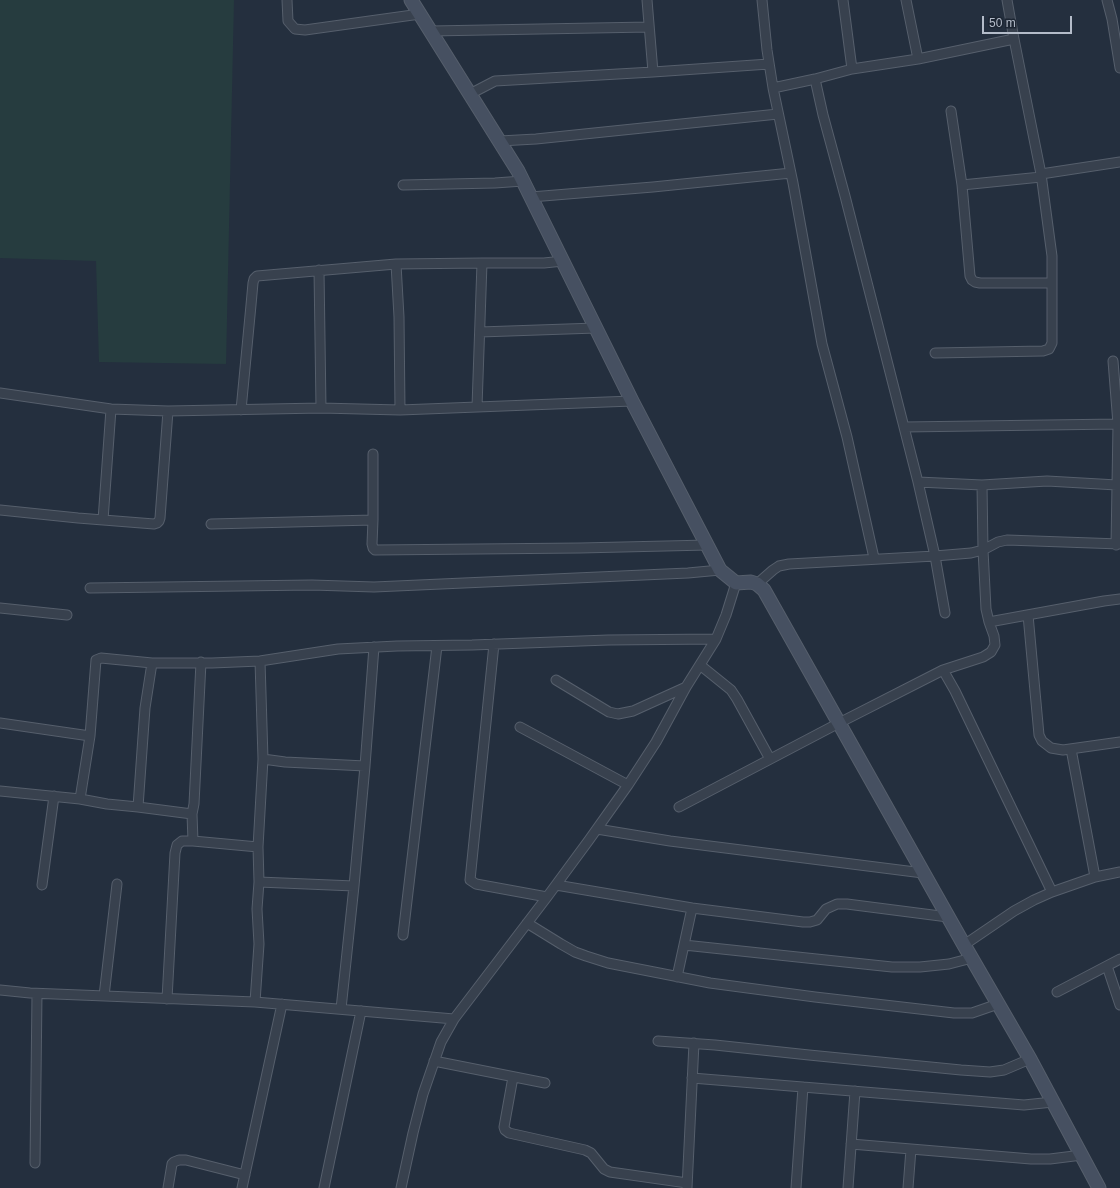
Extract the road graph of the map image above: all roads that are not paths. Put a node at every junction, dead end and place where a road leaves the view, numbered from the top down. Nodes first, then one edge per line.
1 (287, 0) edge
2 (647, 0) edge
3 (762, 0) edge
4 (843, 0) edge
5 (906, 0) edge
6 (1007, 0) edge
7 (1107, 0) edge
8 (416, 4) edge
9 (1116, 18) edge
10 (649, 27) junction
11 (431, 31) junction
12 (1014, 39) junction
13 (918, 59) junction
14 (769, 64) junction
15 (1120, 68) edge
16 (852, 69) junction
17 (653, 72) junction
18 (815, 79) junction
19 (773, 88) junction
20 (470, 94) junction
21 (951, 111) dead end
22 (778, 114) junction
23 (500, 141) junction
24 (1120, 162) edge
25 (791, 173) junction
26 (1041, 175) junction
27 (523, 181) junction
28 (962, 185) junction
29 (403, 186) dead end
30 (531, 197) junction
31 (563, 261) junction
32 (482, 263) junction
33 (396, 264) junction
34 (319, 270) junction
35 (1052, 283) junction
36 (596, 328) junction
37 (480, 332) junction
38 (935, 353) dead end
39 (1113, 361) dead end
40 (0, 394) edge
41 (632, 401) junction
42 (477, 407) junction
43 (321, 408) junction
44 (111, 409) junction
45 (241, 410) junction
46 (400, 410) junction
47 (168, 411) junction
48 (1118, 424) junction
49 (904, 427) junction
50 (373, 454) dead end
51 (918, 482) junction
52 (982, 484) junction
53 (1117, 485) junction
54 (0, 510) edge
55 (103, 520) junction
56 (373, 520) junction
57 (211, 524) dead end
58 (1118, 544) edge
59 (708, 545) junction
60 (983, 550) junction
61 (935, 556) junction
62 (874, 558) junction
63 (720, 570) junction
64 (736, 583) junction
65 (757, 584) junction
66 (90, 588) dead end
67 (1120, 599) edge
68 (0, 608) edge
69 (945, 613) dead end
70 (67, 615) dead end
71 (1028, 615) junction
72 (989, 622) junction
73 (716, 638) junction
74 (494, 644) junction
75 (437, 646) junction
76 (374, 647) junction
77 (260, 661) junction
78 (201, 662) junction
79 (152, 663) junction
80 (700, 665) junction
81 (943, 670) junction
82 (556, 680) dead end
83 (686, 687) junction
84 (0, 722) edge
85 (839, 723) junction
86 (520, 727) dead end
87 (90, 736) junction
88 (1120, 742) edge
89 (1071, 749) junction
90 (263, 759) junction
91 (770, 759) junction
92 (365, 766) junction
93 (628, 785) junction
94 (0, 791) edge
95 (54, 796) junction
96 (80, 799) junction
97 (138, 807) junction
98 (679, 807) dead end
99 (192, 814) junction
100 (597, 829) junction
101 (193, 842) junction
102 (258, 847) junction
103 (1120, 872) edge
104 (923, 873) junction
105 (1094, 877) junction
106 (259, 882) junction
107 (117, 884) dead end
108 (42, 885) dead end
109 (556, 885) junction
110 (354, 886) junction
111 (1052, 892) junction
112 (547, 897) junction
113 (692, 908) junction
114 (948, 917) junction
115 (527, 922) junction
116 (403, 935) dead end
117 (964, 945) junction
118 (684, 946) junction
119 (972, 958) junction
120 (1120, 959) edge
121 (1107, 966) junction
122 (677, 978) junction
123 (0, 990) edge
124 (1057, 992) dead end
125 (38, 994) junction
126 (104, 996) junction
127 (167, 999) junction
128 (255, 1002) junction
129 (282, 1004) junction
130 (998, 1004) junction
131 (1120, 1005) edge
132 (341, 1009) junction
133 (361, 1011) junction
134 (454, 1019) junction
135 (658, 1041) dead end
136 (694, 1043) junction
137 (1030, 1059) junction
138 (434, 1061) junction
139 (513, 1077) junction
140 (692, 1078) junction
141 (545, 1083) dead end
142 (803, 1087) junction
143 (855, 1091) junction
144 (1053, 1102) junction
145 (851, 1144) junction
146 (911, 1149) junction
147 (1082, 1155) junction
148 (35, 1163) dead end
149 (245, 1175) junction
150 (687, 1185) edge
151 (168, 1188) edge
152 (242, 1188) edge
153 (324, 1188) edge
154 (401, 1188) edge
155 (796, 1188) edge
156 (848, 1188) edge
157 (908, 1188) edge
158 (1099, 1188) edge

1 - 8 street
2 - 10 street
3 - 14 street
4 - 16 street
5 - 13 street
6 - 12 street
7 - 9 street
8 - 11 street
9 - 15 street
10 - 11 street
10 - 17 street
11 - 20 street
12 - 13 street
12 - 26 street
13 - 16 street
14 - 17 street
14 - 19 street
16 - 18 street
17 - 20 street
18 - 19 street
18 - 49 street
19 - 22 street
20 - 23 street
21 - 28 street
22 - 23 street
22 - 25 street
23 - 27 street
24 - 26 street
25 - 30 street
25 - 62 street
26 - 28 street
26 - 35 street
27 - 29 street
27 - 30 street
28 - 35 street
30 - 31 street
31 - 32 street
31 - 36 street
32 - 33 street
32 - 37 street
33 - 34 street
33 - 46 street
34 - 43 street
34 - 45 street
35 - 38 street
36 - 37 street
36 - 41 street
37 - 42 street
39 - 48 street
40 - 44 street
41 - 42 street
41 - 59 street
42 - 46 street
43 - 45 street
43 - 46 street
44 - 47 street
44 - 55 street
45 - 47 street
47 - 55 street
48 - 49 street
48 - 53 street
49 - 51 street
50 - 56 street
51 - 52 street
51 - 61 street
52 - 53 street
52 - 60 street
53 - 58 street
54 - 55 street
56 - 57 street
56 - 59 street
58 - 60 street
59 - 63 street
60 - 61 street
60 - 72 street
61 - 62 street
61 - 69 street
62 - 65 street
63 - 64 street
63 - 66 street
64 - 65 street
64 - 73 street
65 - 85 street
67 - 71 street
68 - 70 street
71 - 72 street
71 - 89 street
72 - 81 street
73 - 74 street
73 - 80 street
74 - 75 street
74 - 112 street
75 - 76 street
75 - 116 street
76 - 77 street
76 - 92 street
77 - 78 street
77 - 90 street
78 - 79 street
78 - 99 street
79 - 87 street
79 - 97 street
80 - 83 street
80 - 91 street
81 - 85 street
81 - 111 street
82 - 83 street
83 - 93 street
84 - 87 street
85 - 91 street
85 - 104 street
86 - 93 street
87 - 96 street
88 - 89 street
89 - 105 street
90 - 92 street
90 - 102 street
91 - 98 street
92 - 110 street
93 - 100 street
94 - 95 street
95 - 96 street
95 - 108 street
96 - 97 street
97 - 99 street
99 - 101 street
100 - 104 street
100 - 109 street
101 - 102 street
101 - 127 street
102 - 106 street
103 - 105 street
104 - 114 street
105 - 111 street
106 - 110 street
106 - 128 street
107 - 126 street
109 - 112 street
109 - 113 street
110 - 132 street
111 - 117 street
112 - 115 street
113 - 114 street
113 - 118 street
114 - 117 street
115 - 122 street
115 - 134 street
117 - 119 street
118 - 119 street
118 - 122 street
119 - 130 street
120 - 121 street
121 - 124 street
121 - 131 street
122 - 130 street
123 - 125 street
125 - 126 street
125 - 148 street
126 - 127 street
127 - 128 street
128 - 129 street
129 - 132 street
129 - 149 street
130 - 137 street
132 - 133 street
133 - 134 street
133 - 153 street
134 - 138 street
135 - 136 street
136 - 137 street
136 - 140 street
137 - 144 street
138 - 139 street
138 - 154 street
139 - 141 street
139 - 150 street
140 - 142 street
140 - 150 street
142 - 143 street
142 - 155 street
143 - 144 street
143 - 145 street
144 - 147 street
145 - 146 street
145 - 156 street
146 - 147 street
146 - 157 street
147 - 158 street
149 - 151 street
149 - 152 street

